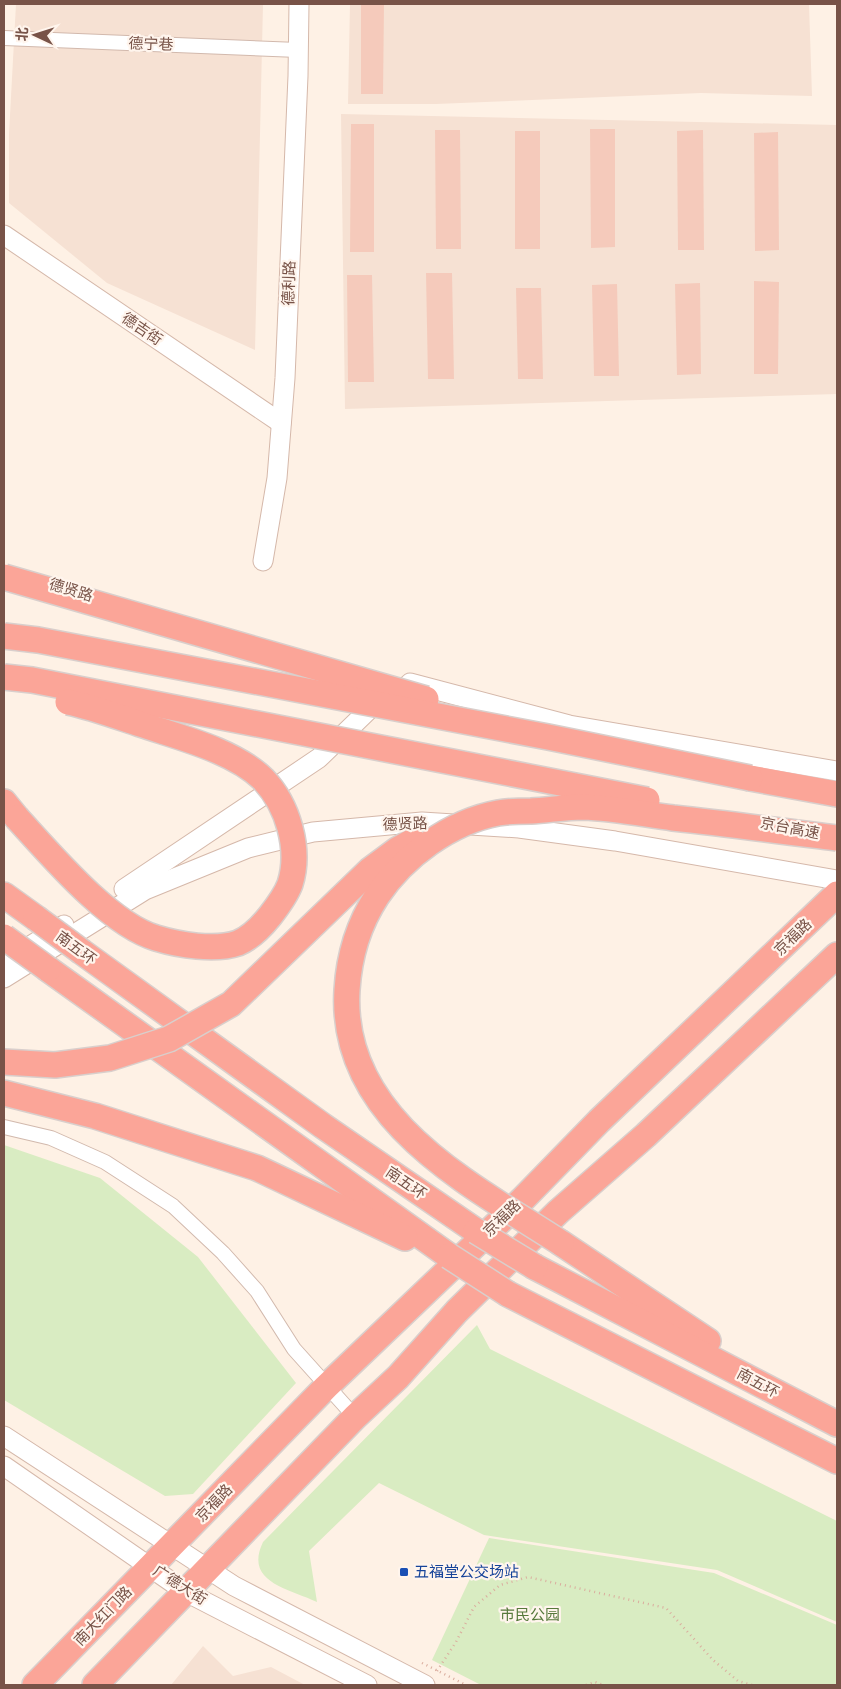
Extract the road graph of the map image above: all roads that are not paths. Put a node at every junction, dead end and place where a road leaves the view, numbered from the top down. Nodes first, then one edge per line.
1 (299, 4) edge
2 (4, 38) edge
3 (298, 50) junction
4 (4, 235) edge
5 (281, 423) junction
6 (263, 561) dead end
7 (4, 570) edge
8 (4, 577) edge
9 (4, 636) edge
10 (4, 677) edge
11 (399, 680) junction
12 (4, 689) edge
13 (548, 737) junction
14 (837, 770) edge
15 (837, 794) edge
16 (11, 810) edge
17 (459, 824) junction
18 (837, 837) edge
19 (837, 880) edge
20 (837, 894) edge
21 (5, 895) edge
22 (4, 937) edge
23 (837, 955) edge
24 (4, 962) edge
25 (4, 978) edge
26 (4, 1062) edge
27 (4, 1093) edge
28 (4, 1127) edge
29 (449, 1256) junction
30 (326, 1387) junction
31 (355, 1417) junction
32 (831, 1421) edge
33 (4, 1436) edge
34 (837, 1461) edge
35 (4, 1466) edge
36 (171, 1546) junction
37 (150, 1567) junction
38 (207, 1570) junction
39 (186, 1592) junction
40 (35, 1685) edge
41 (95, 1685) edge
42 (367, 1685) edge
43 (425, 1685) edge

1 - 3 street, 德利路
2 - 3 street, 德宁巷
3 - 5 street, 德利路
4 - 5 street, 德吉街
5 - 6 street, 德利路
7 - 11 street, 德贤路
8 - 13 highway, bridge
9 - 13 highway, bridge
10 - 18 highway, 京台高速, bridge
11 - 14 street, 德贤路
11 - 24 street
12 - 16 highway, bridge
13 - 15 highway, bridge
17 - 18 highway, bridge
17 - 26 highway, bridge
17 - 32 highway, bridge
19 - 25 street, 德贤路
20 - 30 highway, 京福路
21 - 32 highway, 南五环, bridge
22 - 29 highway, bridge
23 - 31 highway
27 - 29 highway
28 - 30 street
29 - 34 highway, bridge
30 - 31 street
30 - 36 highway, 京福路
31 - 38 highway
33 - 36 street, 广德大街
35 - 37 street, 广德大街
36 - 37 highway, 南大红门路
36 - 38 street, 广德大街
37 - 39 street, 广德大街
37 - 40 highway, 南大红门路
38 - 39 highway
38 - 43 street, 广德大街
39 - 41 highway
39 - 42 street, 广德大街

